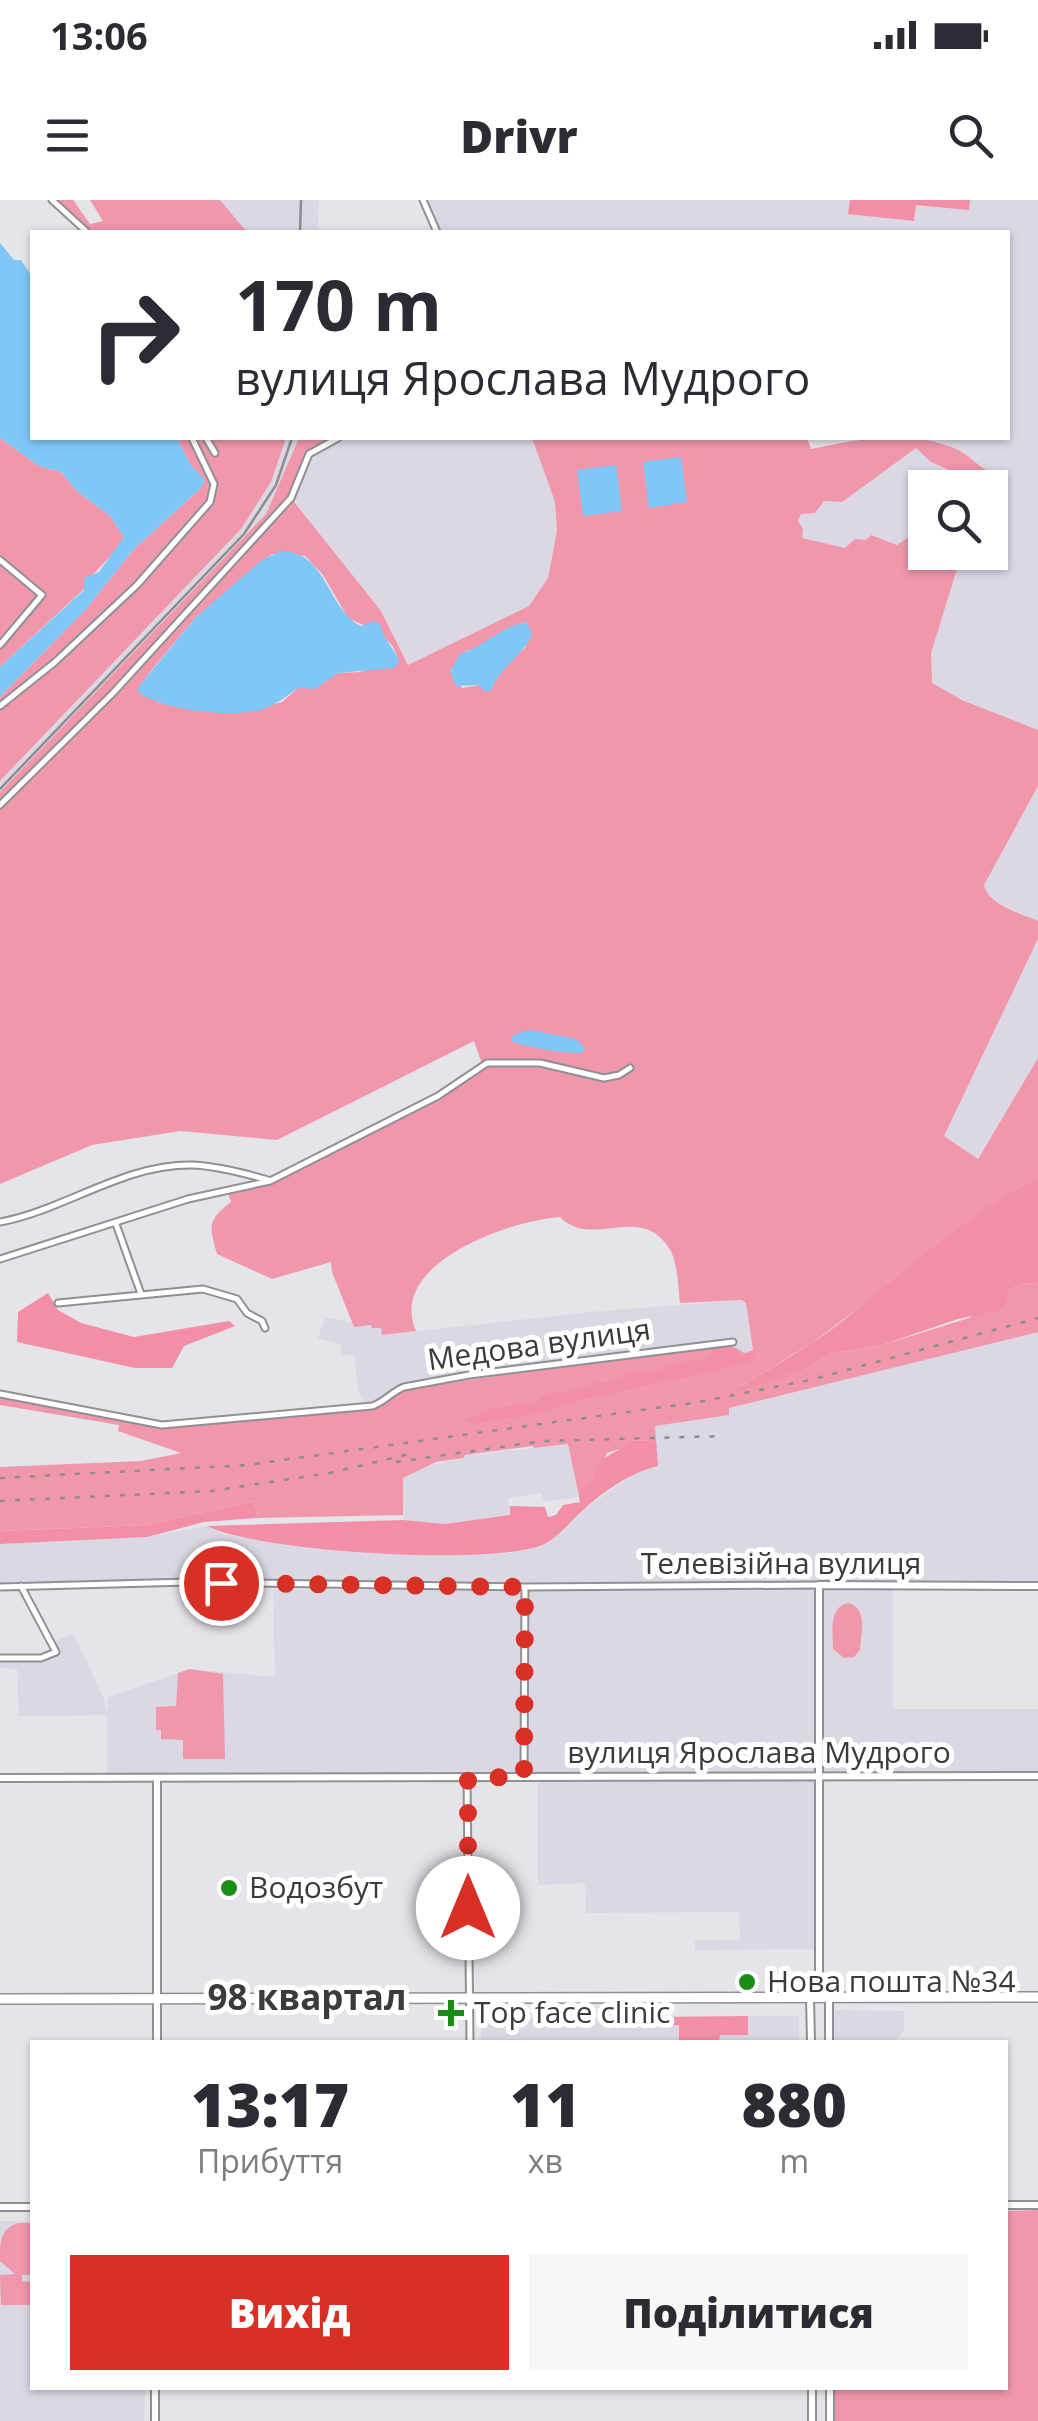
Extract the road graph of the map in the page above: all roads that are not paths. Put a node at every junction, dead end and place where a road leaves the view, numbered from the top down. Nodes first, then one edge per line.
1 (52, 200) edge
2 (422, 200) edge
3 (85, 230) edge
4 (436, 230) edge
5 (193, 440) edge
6 (207, 440) edge
7 (334, 440) edge
8 (214, 454) dead end
9 (0, 560) edge
10 (0, 645) edge
11 (0, 706) edge
12 (0, 805) edge
13 (630, 1068) dead end
14 (270, 1181) junction
15 (0, 1222) edge
16 (116, 1224) junction
17 (0, 1259) edge
18 (141, 1294) junction
19 (58, 1303) dead end
20 (266, 1328) dead end
21 (734, 1342) dead end
22 (0, 1394) edge
23 (820, 1585) junction
24 (21, 1586) junction
25 (1038, 1586) edge
26 (0, 1587) edge
27 (525, 1587) junction
28 (0, 1658) edge
29 (819, 1775) junction
30 (524, 1776) junction
31 (1038, 1776) edge
32 (0, 1778) edge
33 (157, 1778) junction
34 (468, 1779) junction
35 (819, 1997) junction
36 (1038, 1997) edge
37 (469, 1998) junction
38 (157, 1999) junction
39 (0, 2000) edge
40 (156, 2040) edge
41 (470, 2040) edge
42 (811, 2040) edge
43 (829, 2040) edge
44 (1008, 2205) edge
45 (1038, 2205) edge
46 (0, 2207) edge
47 (30, 2207) edge
48 (154, 2390) edge
49 (812, 2390) edge
50 (830, 2390) edge
51 (154, 2421) edge
52 (812, 2421) edge
53 (830, 2421) edge

1 - 3 street
2 - 4 street
5 - 11 street
6 - 8 street
7 - 12 street
9 - 10 street
13 - 14 street
14 - 15 street
14 - 16 street
16 - 17 street
16 - 18 street
18 - 19 street
18 - 20 street
21 - 22 street, Медова вулиця
23 - 25 street, Телевізійна вулиця
23 - 27 street, Телевізійна вулиця
23 - 29 street
24 - 26 street, Телевізійна вулиця
24 - 27 street, Телевізійна вулиця
24 - 28 street
27 - 30 street
29 - 30 street, вулиця Ярослава Мудрого
29 - 31 street, вулиця Ярослава Мудрого
29 - 35 street
30 - 34 street, вулиця Ярослава Мудрого
32 - 33 street, вулиця Ярослава Мудрого
33 - 34 street, вулиця Ярослава Мудрого
33 - 38 street
34 - 37 street
35 - 36 main road
35 - 37 main road
35 - 42 street
35 - 43 street
37 - 38 main road
37 - 41 street
38 - 39 main road
38 - 40 street
44 - 45 street
46 - 47 street
48 - 51 street
49 - 52 street
50 - 53 street

